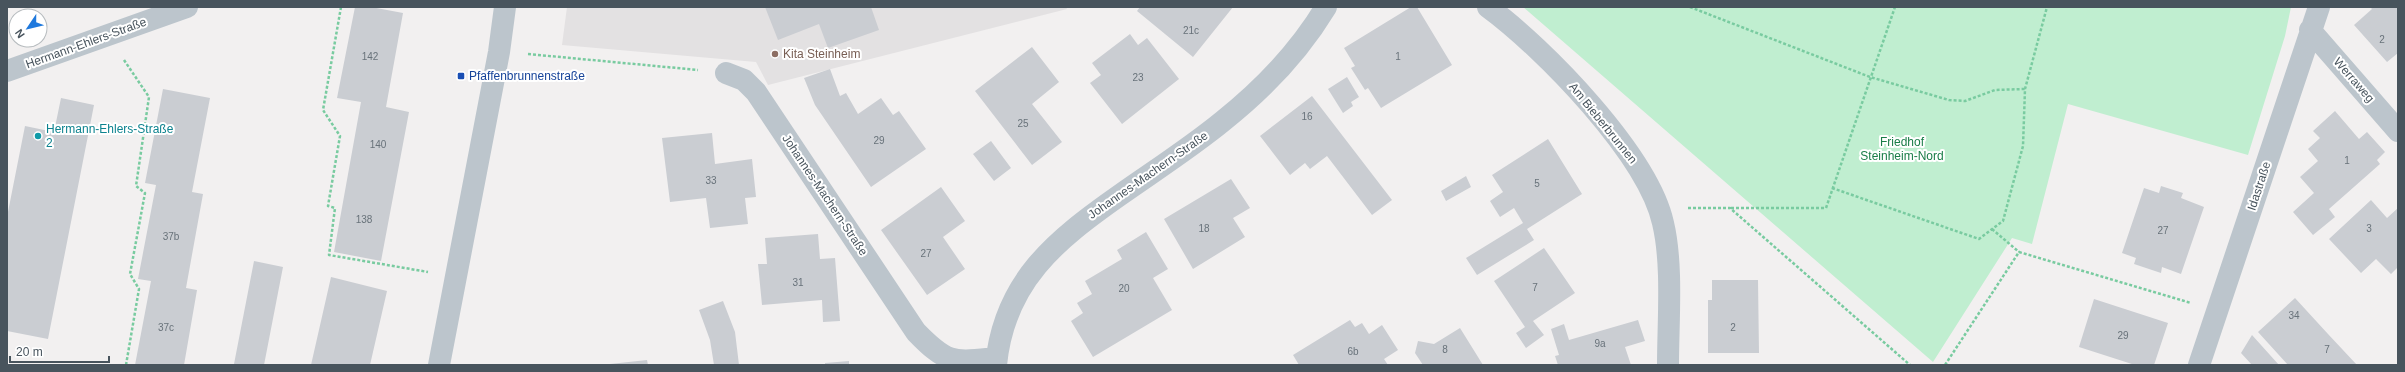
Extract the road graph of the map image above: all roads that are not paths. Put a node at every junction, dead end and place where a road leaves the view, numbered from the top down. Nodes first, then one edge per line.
1 (187, 7) edge
2 (505, 7) edge
3 (1326, 7) edge
4 (1488, 7) edge
5 (2319, 7) edge
6 (2310, 30) junction
7 (7, 71) edge
8 (726, 73) road end
9 (2398, 131) edge
10 (996, 361) edge
11 (439, 365) edge
12 (1668, 365) edge
13 (2199, 365) edge

1 - 7 street, Hermann-Ehlers-Straße
2 - 11 street
3 - 10 street, Johannes-Machern-Straße
4 - 12 street, Am Bieberbrunnen
5 - 6 street, Idastraße
6 - 9 street, Werraweg
6 - 13 street, Idastraße
8 - 10 street, Johannes-Machern-Straße

